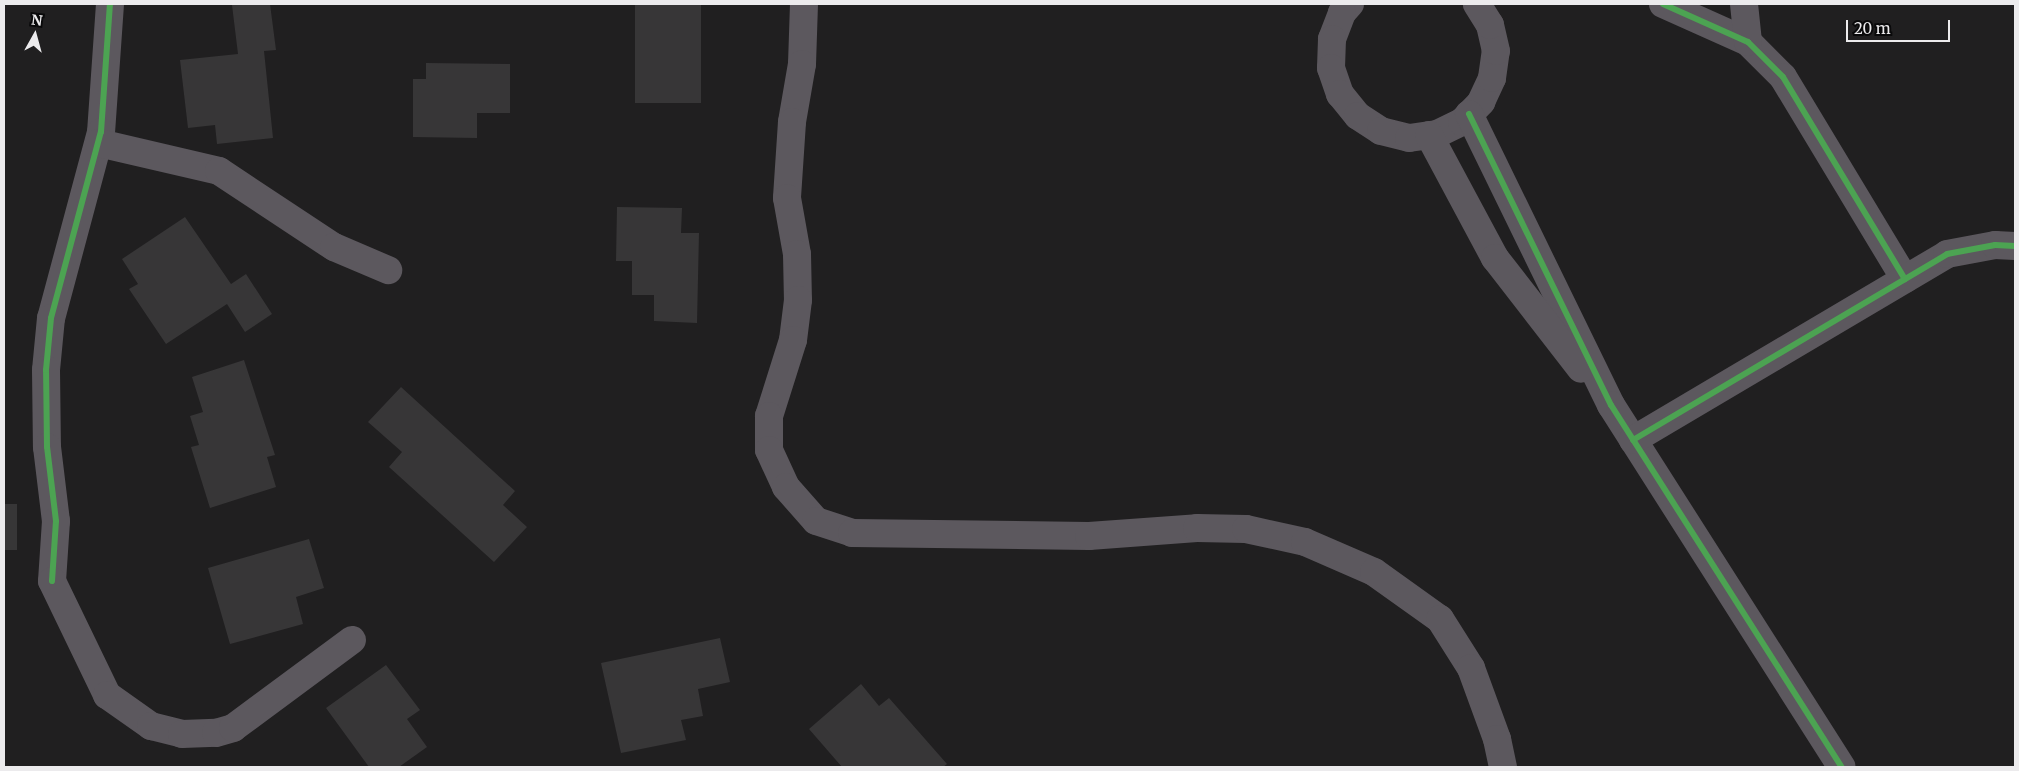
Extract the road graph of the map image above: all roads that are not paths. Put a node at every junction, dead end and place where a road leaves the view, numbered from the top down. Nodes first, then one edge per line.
1 (110, 4) edge
2 (804, 4) edge
3 (1350, 4) edge
4 (1477, 4) edge
5 (1663, 4) edge
6 (1744, 4) edge
7 (1748, 42) junction
8 (1469, 114) junction
9 (1429, 135) junction
10 (99, 143) junction
11 (2015, 246) edge
12 (388, 270) dead end
13 (1905, 279) junction
14 (1611, 405) junction
15 (1633, 440) junction
16 (352, 640) dead end
17 (1503, 767) edge
18 (1842, 767) edge

1 - 10 street
2 - 17 street
3 - 9 street
4 - 8 street
5 - 7 street
6 - 7 street
7 - 13 street
8 - 9 street
8 - 14 street
9 - 14 street
10 - 12 street
10 - 16 street
11 - 13 street
13 - 15 street
14 - 15 street
15 - 18 street

